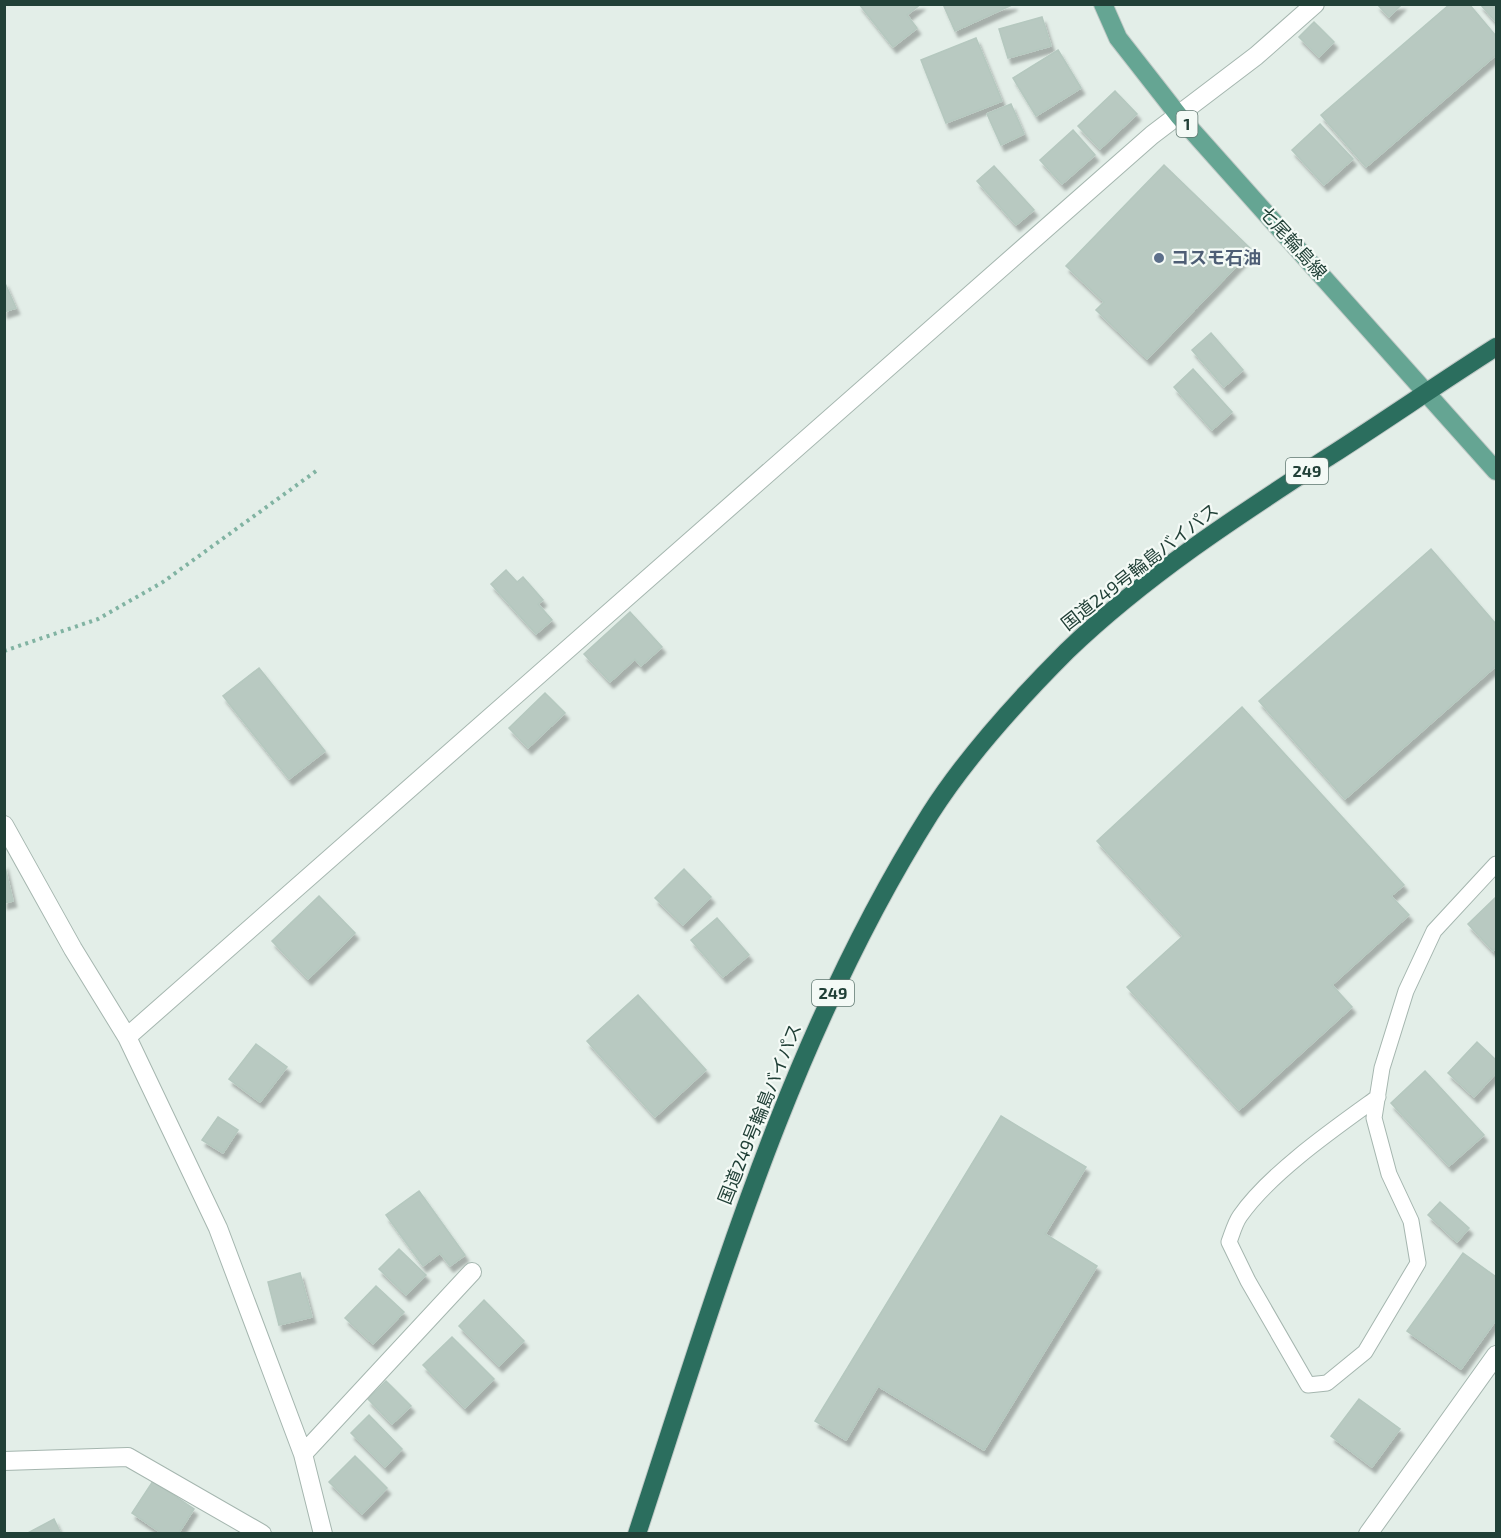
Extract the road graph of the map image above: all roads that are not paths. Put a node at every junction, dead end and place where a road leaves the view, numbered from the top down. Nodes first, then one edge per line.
1 (1103, 4) edge
2 (1315, 4) edge
3 (1179, 116) junction
4 (1497, 347) edge
5 (1427, 394) junction
6 (1497, 471) edge
7 (4, 825) edge
8 (1497, 864) edge
9 (127, 1037) junction
10 (1378, 1097) junction
11 (472, 1272) dead end
12 (1497, 1355) edge
13 (303, 1454) junction
14 (4, 1461) edge
15 (262, 1533) edge
16 (323, 1533) edge
17 (637, 1533) edge
18 (1368, 1533) edge

1 - 3 main road, 七尾輪島線 / 1
2 - 3 street
3 - 5 main road, 七尾輪島線 / 1
3 - 9 street
4 - 5 highway, 国道249号輪島バイパス / 249
5 - 6 main road, 七尾輪島線 / 1
5 - 17 highway, 国道249号輪島バイパス / 249
7 - 9 street
8 - 10 lane
9 - 13 street
10 - 10 lane
11 - 13 street
12 - 18 street
13 - 16 street
14 - 15 street

